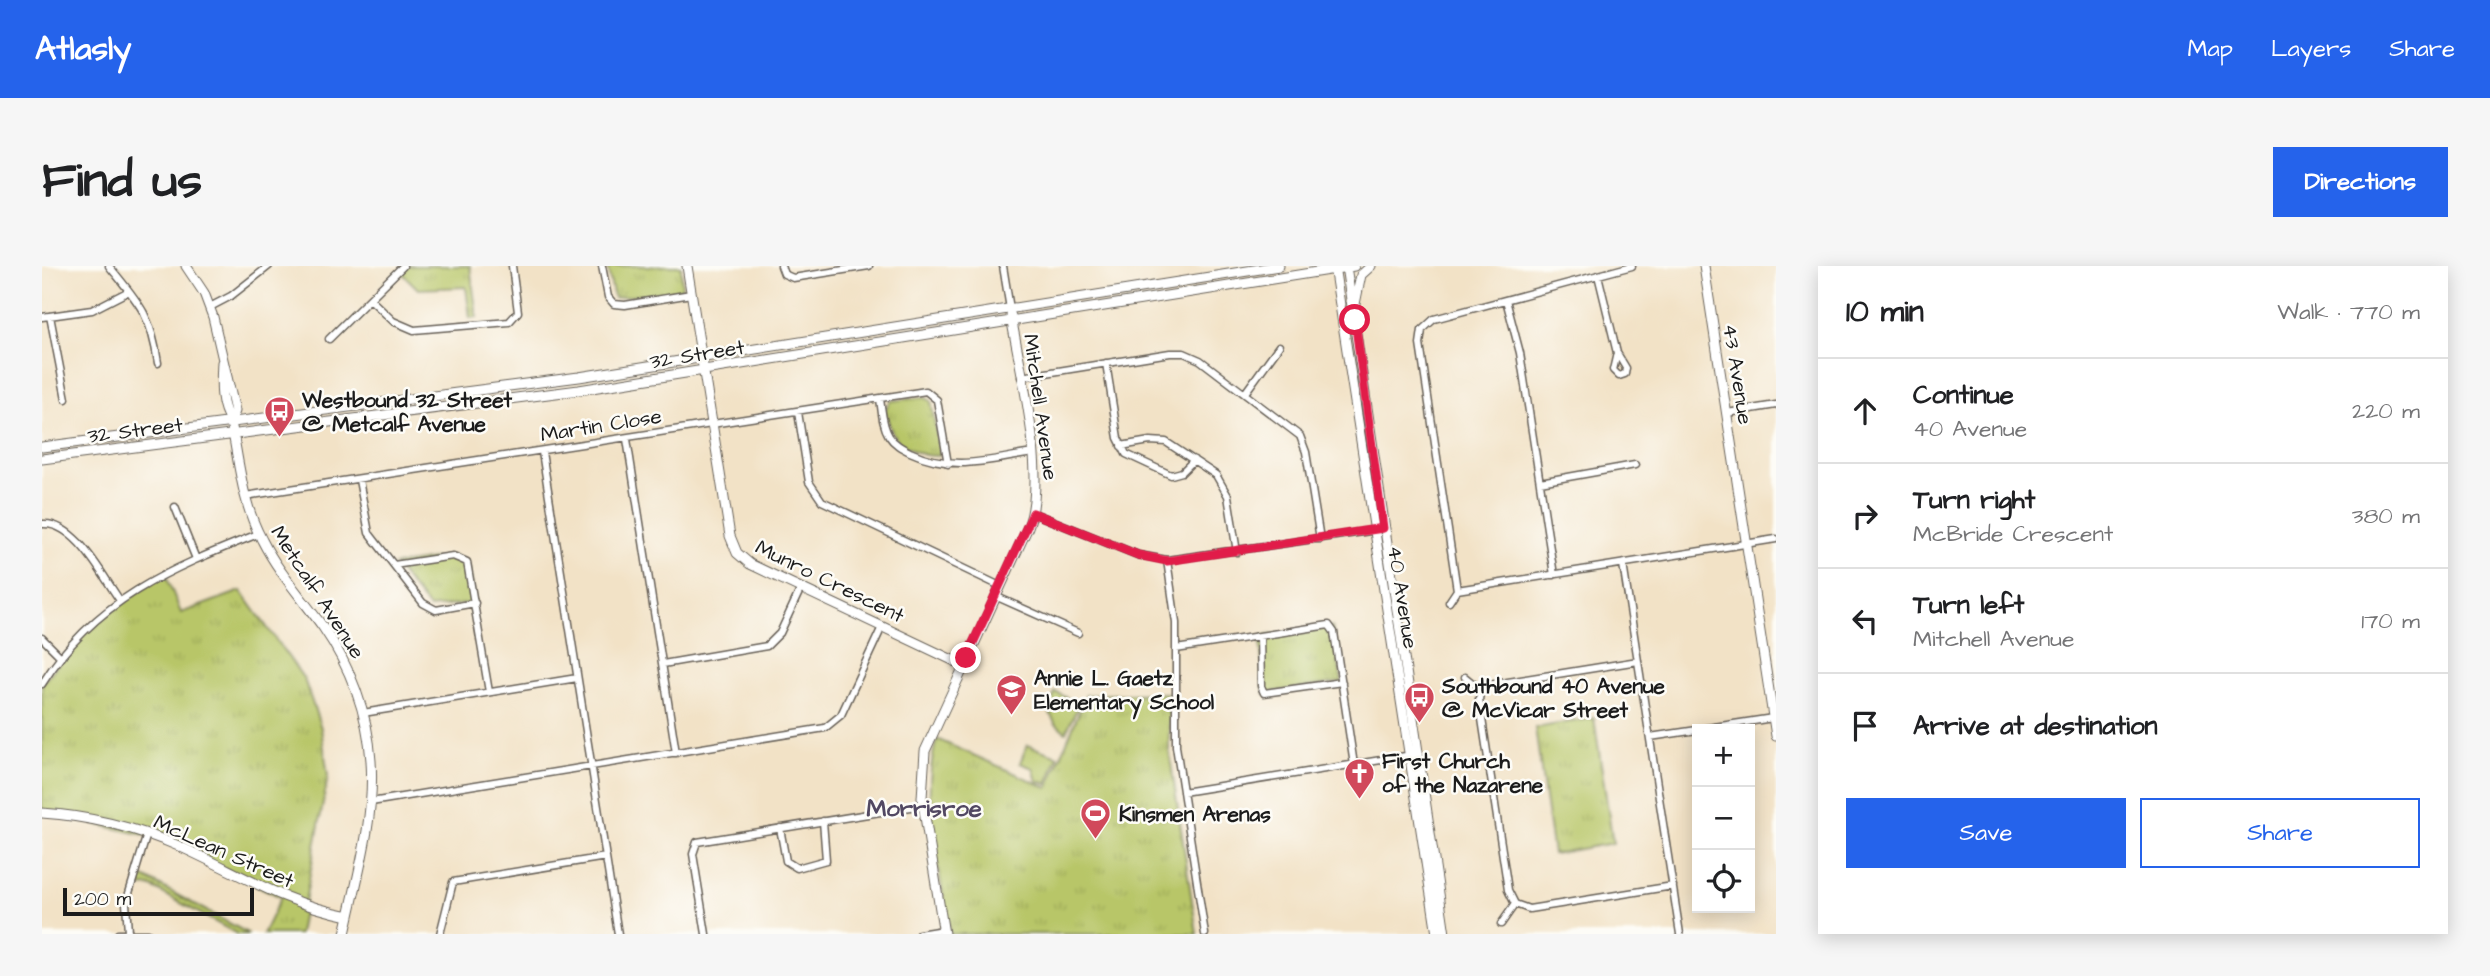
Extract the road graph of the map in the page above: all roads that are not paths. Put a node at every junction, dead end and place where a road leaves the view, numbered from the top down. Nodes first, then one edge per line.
1 (109, 266) edge
2 (186, 266) edge
3 (269, 266) edge
4 (403, 266) edge
5 (512, 266) edge
6 (603, 266) edge
7 (687, 266) edge
8 (780, 266) edge
9 (869, 266) edge
10 (1003, 266) edge
11 (1279, 266) edge
12 (1349, 266) edge
13 (1371, 266) edge
14 (1632, 266) edge
15 (1704, 266) edge
16 (1334, 268) edge
17 (1598, 275) junction
18 (129, 291) junction
19 (691, 294) junction
20 (370, 299) junction
21 (1506, 300) junction
22 (210, 307) junction
23 (1010, 309) junction
24 (46, 316) edge
25 (1355, 320) junction
26 (1012, 322) junction
27 (329, 339) dead end
28 (1279, 346) dead end
29 (1617, 353) dead end
30 (702, 358) junction
31 (158, 363) dead end
32 (1106, 363) junction
33 (704, 371) junction
34 (1021, 377) junction
35 (1245, 393) junction
36 (66, 399) dead end
37 (880, 399) junction
38 (1776, 405) edge
39 (797, 412) junction
40 (1727, 413) junction
41 (231, 422) junction
42 (712, 426) junction
43 (233, 435) junction
44 (627, 439) junction
45 (1121, 446) junction
46 (42, 447) edge
47 (542, 452) junction
48 (1033, 453) junction
49 (42, 459) edge
50 (1194, 460) junction
51 (948, 464) junction
52 (1635, 465) dead end
53 (359, 480) junction
54 (1540, 482) junction
55 (244, 496) junction
56 (175, 507) dead end
57 (1033, 513) junction
58 (42, 524) edge
59 (1379, 529) junction
60 (258, 534) junction
61 (1320, 539) junction
62 (1776, 539) edge
63 (1747, 544) junction
64 (1237, 552) junction
65 (196, 559) junction
66 (1167, 561) junction
67 (1623, 564) junction
68 (394, 565) junction
69 (1554, 575) junction
70 (1000, 586) junction
71 (801, 589) junction
72 (1457, 590) junction
73 (995, 596) junction
74 (120, 599) junction
75 (1449, 602) dead end
76 (475, 603) junction
77 (882, 627) junction
78 (1078, 633) dead end
79 (1260, 636) junction
80 (42, 638) edge
81 (1176, 649) junction
82 (61, 657) junction
83 (1638, 661) junction
84 (663, 664) junction
85 (963, 665) junction
86 (1465, 677) dead end
87 (577, 678) junction
88 (1342, 682) junction
89 (42, 684) edge
90 (1481, 691) junction
91 (489, 692) junction
92 (363, 713) junction
93 (1775, 718) edge
94 (1737, 724) edge
95 (1692, 731) edge
96 (1776, 736) edge
97 (1650, 737) junction
98 (676, 753) junction
99 (1413, 755) junction
100 (1354, 765) junction
101 (591, 766) junction
102 (1183, 792) junction
103 (370, 802) junction
104 (923, 805) junction
105 (42, 813) edge
106 (823, 821) junction
107 (780, 828) junction
108 (147, 834) junction
109 (606, 857) junction
110 (1673, 886) junction
111 (1516, 904) junction
112 (349, 916) junction
113 (1501, 924) dead end
114 (944, 932) edge
115 (128, 933) edge
116 (118, 934) edge
117 (149, 934) edge
118 (345, 934) edge
119 (440, 934) edge
120 (618, 934) edge
121 (706, 934) edge
122 (919, 934) edge
123 (1205, 934) edge
124 (1437, 934) edge
125 (1445, 934) edge
126 (1680, 934) edge

1 - 18 street
2 - 22 main road, Metcalf Avenue
3 - 22 street
4 - 20 street
5 - 20 street
6 - 19 street
7 - 19 main road, Munro Crescent
8 - 9 street
10 - 23 street
11 - 23 main road, 32 Street
12 - 16 main road, 32 Street
12 - 25 main road, 40 Avenue
13 - 25 main road
14 - 17 street
15 - 40 main road, 43 Avenue
16 - 26 main road, 32 Street
16 - 59 main road, 40 Avenue
17 - 21 street
17 - 29 street
18 - 24 street
18 - 31 street
19 - 30 main road, Munro Crescent
20 - 27 street
21 - 54 street
21 - 72 street
22 - 41 main road, Metcalf Avenue
23 - 26 main road, Mitchell Avenue
23 - 30 main road, 32 Street
24 - 36 street
25 - 59 main road, 40 Avenue
26 - 33 main road, 32 Street
26 - 34 main road, Mitchell Avenue
28 - 35 street
30 - 33 main road, Munro Crescent
30 - 41 main road, 32 Street
32 - 34 street
32 - 35 street
32 - 45 street
33 - 42 main road, Munro Crescent
33 - 43 main road, 32 Street
34 - 48 main road, Mitchell Avenue
35 - 61 street
37 - 39 street, Martin Close
37 - 51 street
37 - 51 street, Martin Close
38 - 40 street
39 - 42 street, Martin Close
39 - 70 street
40 - 63 main road, 43 Avenue
41 - 43 main road, Metcalf Avenue
41 - 46 main road, 32 Street
42 - 44 street, Martin Close
42 - 71 main road, Munro Crescent
43 - 49 main road, 32 Street
43 - 55 main road, Metcalf Avenue
44 - 47 street, Martin Close
44 - 84 street
45 - 50 street
45 - 50 street
47 - 53 street, Martin Close
47 - 87 street
48 - 51 street
48 - 57 main road, Mitchell Avenue
50 - 64 street
52 - 54 street
53 - 55 street, Martin Close
53 - 68 street
54 - 69 street
55 - 60 main road, Metcalf Avenue
56 - 65 street
57 - 66 street
57 - 70 main road, Mitchell Avenue
58 - 74 street
59 - 61 street
59 - 99 main road, 40 Avenue
60 - 65 street
60 - 92 main road, Metcalf Avenue
61 - 64 street
62 - 63 street
63 - 67 street
63 - 93 main road, 43 Avenue
64 - 66 street
65 - 74 street
66 - 81 street
67 - 69 street
67 - 83 street
68 - 76 street
68 - 76 street
69 - 72 street
70 - 73 main road, Mitchell Avenue
71 - 77 main road, Munro Crescent
71 - 84 street
72 - 75 street
73 - 78 street
73 - 85 main road, Mitchell Avenue
74 - 82 street
76 - 91 street
77 - 85 main road, Munro Crescent
77 - 98 street
79 - 81 street
79 - 88 street
79 - 88 street
80 - 82 street
81 - 102 street
82 - 89 street
83 - 90 street
83 - 97 street
84 - 98 street
85 - 104 main road, Mitchell Avenue
86 - 90 street
87 - 91 street
87 - 101 street
88 - 100 street
90 - 111 street
91 - 92 street
92 - 103 main road, Metcalf Avenue
93 - 94 street
93 - 96 main road, 43 Avenue
95 - 97 street
97 - 110 street
98 - 101 street
99 - 100 street
99 - 124 main road, 40 Avenue
99 - 125 main road, 40 Avenue
100 - 102 street
101 - 103 street
101 - 109 street
102 - 123 street
103 - 112 main road, Metcalf Avenue
104 - 106 street
104 - 114 main road, Mitchell Avenue
105 - 108 main road, McLean Street
106 - 107 street
106 - 107 street
107 - 121 street
108 - 112 main road, McLean Street
108 - 115 street
109 - 119 street
109 - 120 street
110 - 111 street
110 - 126 street
111 - 113 street
112 - 118 main road, Metcalf Avenue
114 - 122 street
115 - 116 street
115 - 117 street

